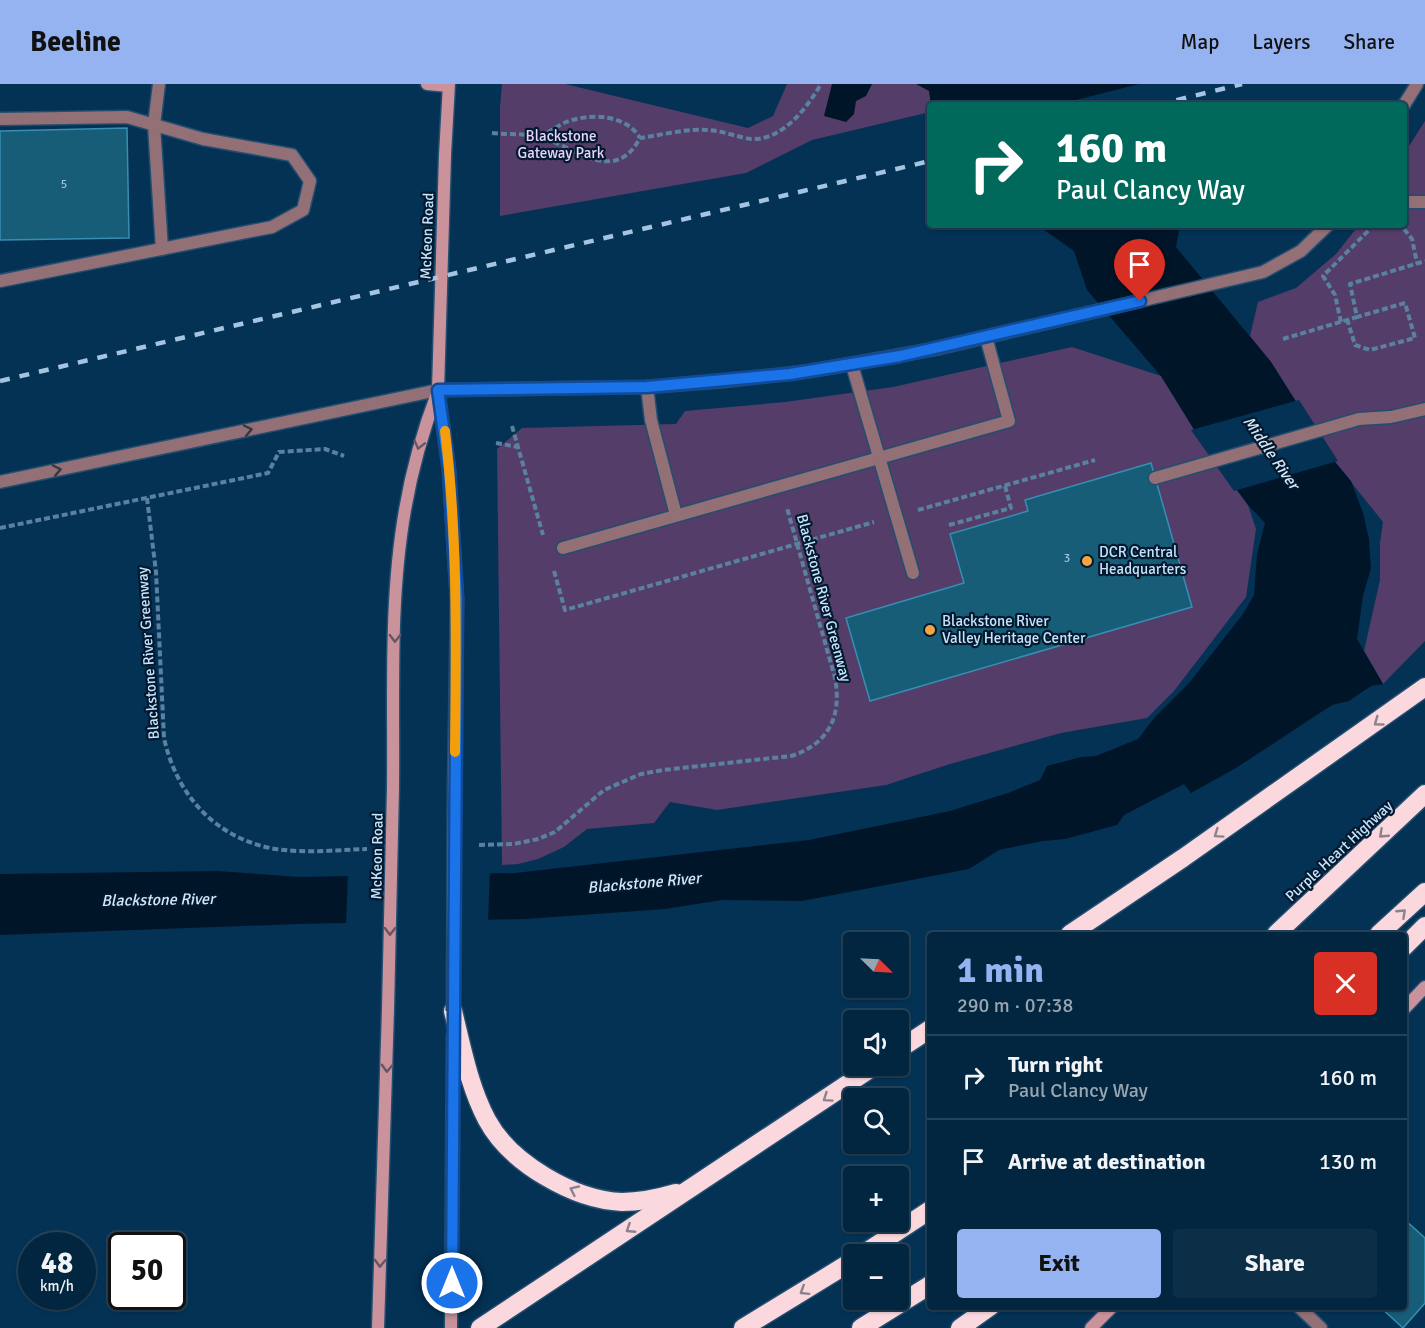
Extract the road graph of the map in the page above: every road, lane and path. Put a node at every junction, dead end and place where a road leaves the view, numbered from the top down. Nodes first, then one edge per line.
1 (159, 84) edge
2 (427, 84) edge
3 (821, 84) edge
4 (1417, 84) edge
5 (448, 85) edge
6 (1406, 102) edge
7 (0, 119) edge
8 (154, 125) junction
9 (492, 134) dead end
10 (540, 137) junction
11 (640, 138) junction
12 (1407, 202) edge
13 (1425, 202) edge
14 (1325, 228) edge
15 (1371, 228) edge
16 (1402, 228) edge
17 (162, 249) junction
18 (1425, 261) edge
19 (1417, 263) junction
20 (0, 281) edge
21 (1357, 317) junction
22 (1347, 320) junction
23 (1341, 322) junction
24 (986, 337) junction
25 (1283, 339) dead end
26 (852, 365) junction
27 (647, 387) junction
28 (438, 390) junction
29 (1425, 409) edge
30 (512, 426) dead end
31 (496, 443) dead end
32 (518, 447) junction
33 (344, 456) dead end
34 (879, 458) junction
35 (1095, 460) dead end
36 (1155, 478) dead end
37 (0, 482) edge
38 (781, 486) junction
39 (1005, 486) junction
40 (147, 498) junction
41 (675, 515) junction
42 (896, 516) junction
43 (948, 525) dead end
44 (0, 528) edge
45 (798, 544) junction
46 (546, 545) dead end
47 (563, 548) dead end
48 (552, 567) dead end
49 (913, 573) dead end
50 (1425, 687) edge
51 (1425, 794) edge
52 (469, 845) dead end
53 (377, 849) dead end
54 (1425, 892) edge
55 (1425, 926) edge
56 (1073, 932) edge
57 (1278, 932) edge
58 (1381, 932) edge
59 (1407, 944) edge
60 (1425, 987) edge
61 (1407, 1006) edge
62 (453, 1011) junction
63 (927, 1031) edge
64 (909, 1043) edge
65 (860, 1076) edge
66 (692, 1188) junction
67 (927, 1212) edge
68 (878, 1244) edge
69 (843, 1267) edge
70 (927, 1287) edge
71 (985, 1310) edge
72 (1109, 1310) edge
73 (1302, 1310) edge
74 (378, 1328) edge
75 (451, 1328) edge
76 (480, 1328) edge
77 (743, 1328) edge
78 (861, 1328) edge
79 (960, 1328) edge
80 (1091, 1328) edge
81 (1321, 1328) edge

1 - 8 street
2 - 5 main road
3 - 11 path
4 - 6 street
5 - 28 main road, McKeon Road
7 - 8 street
8 - 17 street
8 - 17 street
9 - 10 path
10 - 11 path
10 - 11 path
12 - 13 street
14 - 24 street
15 - 23 path
16 - 19 path
17 - 20 street
18 - 19 path
19 - 21 path
21 - 22 path
21 - 22 path
22 - 23 path
23 - 25 path
24 - 26 street
24 - 34 street
26 - 27 street
26 - 34 street
27 - 28 street
27 - 41 street
37 -> 28 street
28 - 62 main road, McKeon Road, bridge
28 -> 74 main road, McKeon Road, bridge
29 - 36 street
30 - 32 path
31 - 32 path
32 - 46 path
33 - 40 path
34 - 38 street
34 - 42 street
35 - 39 path
38 - 41 street
38 - 45 path, Blackstone River Greenway
39 - 42 path
39 - 43 path
40 - 44 path
40 - 53 path, Blackstone River Greenway
41 - 47 street
42 - 45 path
42 - 49 street
45 - 48 path
45 - 52 path, Blackstone River Greenway
50 -> 56 highway
51 -> 57 highway, Purple Heart Highway
58 -> 54 highway
55 - 59 highway
60 - 61 main road
66 -> 62 highway
62 - 75 main road, McKeon Road
63 - 64 highway
65 -> 66 highway
66 -> 76 highway
67 - 68 highway
69 -> 77 highway
70 - 78 highway
71 - 79 highway
72 - 80 main road
73 - 81 street

